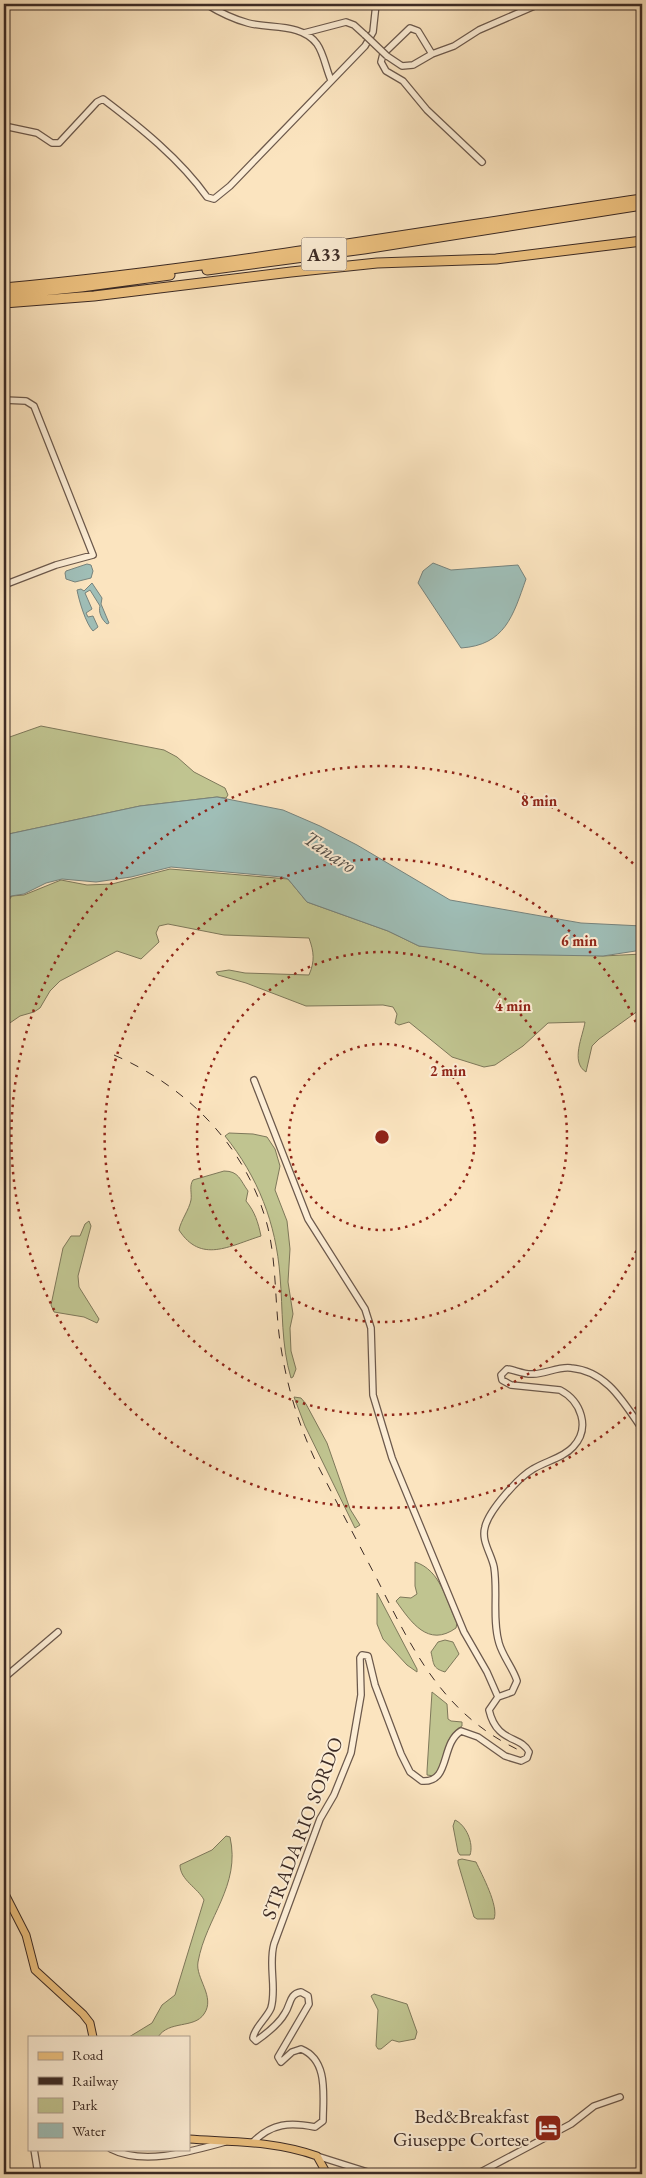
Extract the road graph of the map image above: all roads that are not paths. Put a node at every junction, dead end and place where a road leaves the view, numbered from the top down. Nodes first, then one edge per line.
1 (206, 4) edge
2 (376, 4) edge
3 (539, 4) edge
4 (304, 33) junction
5 (432, 54) junction
6 (330, 80) junction
7 (4, 126) edge
8 (482, 162) dead end
9 (642, 199) edge
10 (642, 205) edge
11 (642, 241) edge
12 (4, 288) edge
13 (4, 295) edge
14 (4, 303) edge
15 (4, 400) edge
16 (4, 585) edge
17 (254, 1080) dead end
18 (642, 1429) edge
19 (58, 1632) dead end
20 (4, 1678) edge
21 (498, 1697) junction
22 (4, 1892) edge
23 (93, 2036) edge
24 (620, 2097) dead end
25 (190, 2139) edge
26 (202, 2140) junction
27 (226, 2142) junction
28 (252, 2142) junction
29 (34, 2150) edge
30 (114, 2150) edge
31 (199, 2150) junction
32 (190, 2152) junction
33 (317, 2156) junction
34 (38, 2174) edge
35 (328, 2174) edge
36 (374, 2174) edge
37 (477, 2174) edge

1 - 4 street
2 - 6 street
3 - 5 street
4 - 5 street, bridge
4 - 6 street
5 - 8 street
6 - 7 street
9 - 12 highway, A33
10 - 13 highway, A33
11 - 14 highway
15 - 16 street
17 - 21 street
18 - 21 street
19 - 20 street
21 - 28 street, STRADA RIO SORDO
22 - 23 main road
24 - 37 street
25 - 26 main road
26 - 27 main road
26 - 31 street
26 - 32 street
27 - 28 main road
27 - 31 street
28 - 33 main road
29 - 34 street
30 - 32 street
31 - 32 street
33 - 35 main road
33 - 36 street

